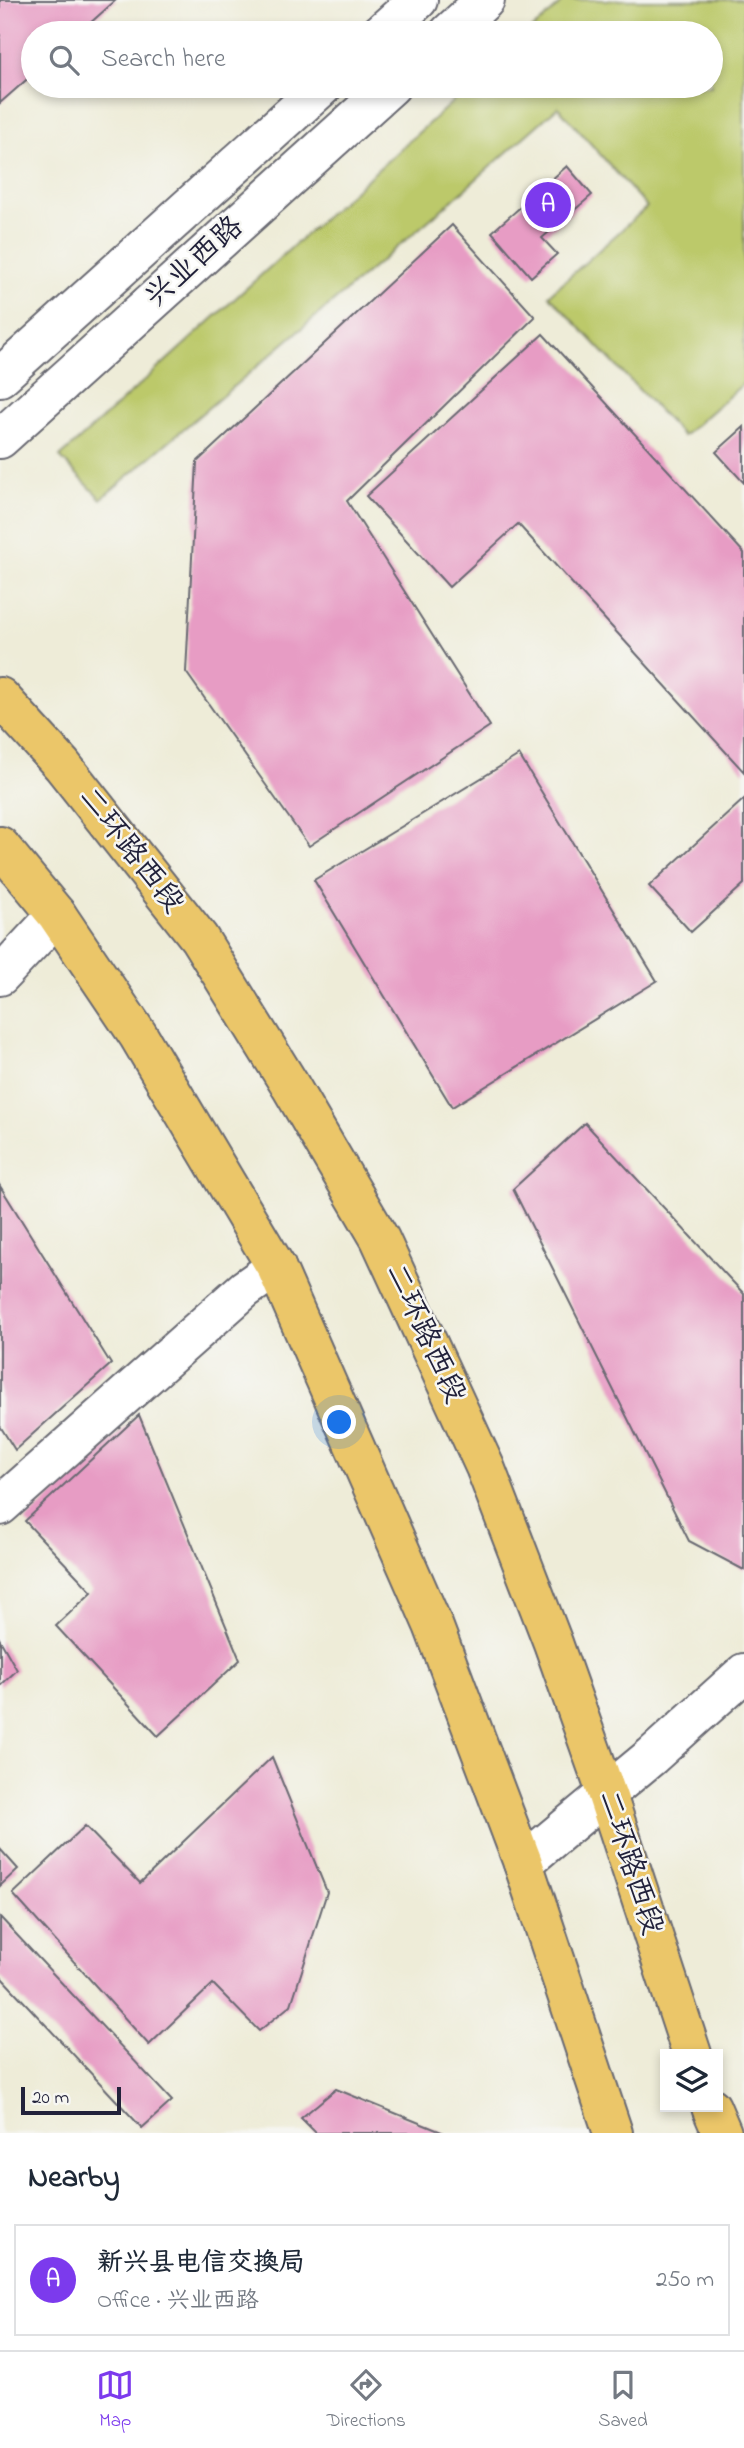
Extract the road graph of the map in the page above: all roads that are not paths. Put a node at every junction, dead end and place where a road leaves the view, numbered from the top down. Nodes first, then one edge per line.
1 (418, 0) edge
2 (485, 0) edge
3 (394, 21) edge
4 (462, 21) edge
5 (310, 98) edge
6 (378, 98) edge
7 (0, 377) edge
8 (0, 439) edge
9 (0, 697) edge
10 (0, 846) edge
11 (57, 915) junction
12 (0, 976) edge
13 (276, 1267) junction
14 (0, 1506) edge
15 (744, 1673) edge
16 (607, 1795) junction
17 (523, 1864) junction
18 (690, 2049) edge
19 (713, 2112) edge
20 (612, 2133) edge
21 (722, 2133) edge

1 - 3 street
2 - 4 street
5 - 7 street, 兴业西路
6 - 8 street, 兴业西路
9 - 16 main road, 二环路西段
10 - 11 main road
11 - 12 street
11 - 13 main road
13 - 14 street
13 - 17 main road
15 - 16 street
16 - 17 street
16 - 18 main road, 二环路西段
17 - 20 main road
19 - 21 main road

